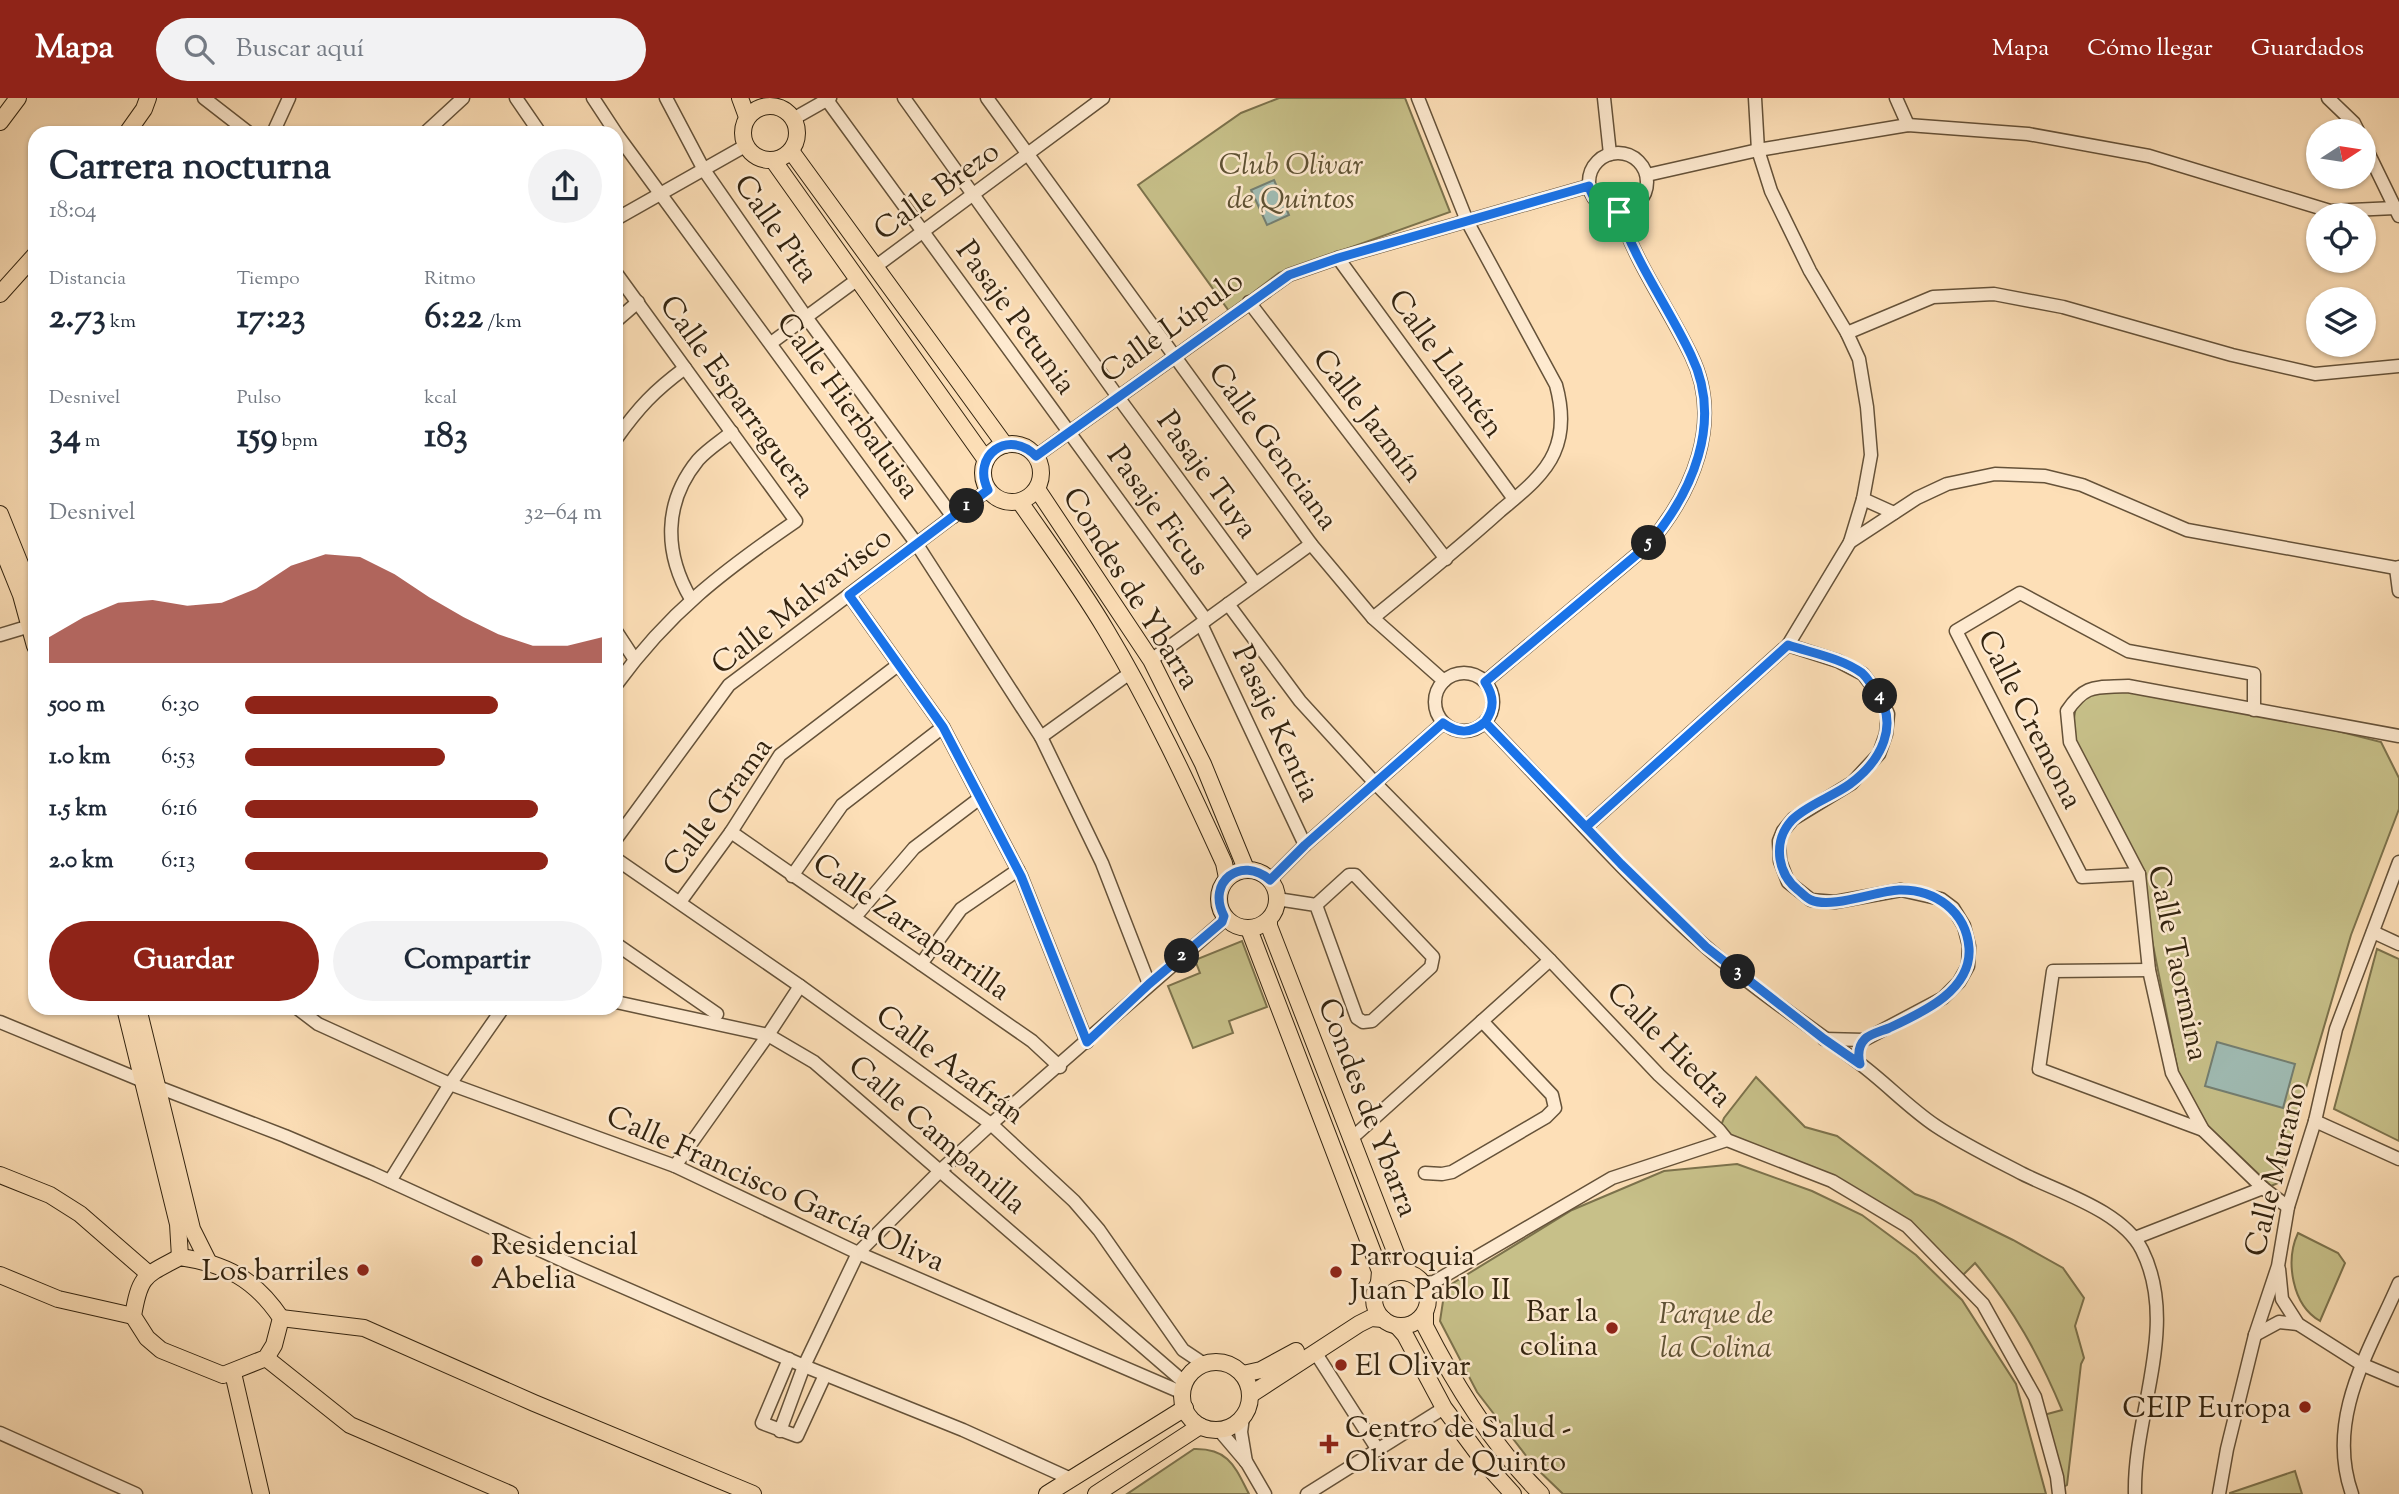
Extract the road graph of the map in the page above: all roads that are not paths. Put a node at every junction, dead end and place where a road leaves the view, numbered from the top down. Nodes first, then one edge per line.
1 (18, 98) edge
2 (148, 98) edge
3 (204, 98) edge
4 (289, 98) edge
5 (463, 98) edge
6 (516, 98) edge
7 (593, 98) edge
8 (666, 98) edge
9 (740, 98) edge
10 (904, 98) edge
11 (987, 98) edge
12 (1418, 98) edge
13 (1604, 98) edge
14 (1755, 98) edge
15 (1896, 98) edge
16 (2328, 98) edge
17 (829, 99) edge
18 (1098, 99) edge
19 (766, 102) edge
20 (747, 117) junction
21 (793, 119) junction
22 (2350, 119) edge
23 (0, 122) edge
24 (1908, 125) junction
25 (132, 126) edge
26 (240, 126) edge
27 (276, 126) edge
28 (433, 126) edge
29 (535, 126) edge
30 (611, 126) edge
31 (623, 142) edge
32 (745, 146) junction
33 (1758, 150) junction
34 (790, 151) junction
35 (1609, 154) junction
36 (1028, 155) junction
37 (773, 160) junction
38 (2376, 169) edge
39 (704, 170) junction
40 (1647, 174) junction
41 (1589, 186) junction
42 (662, 193) junction
43 (974, 195) junction
44 (1619, 212) junction
45 (2397, 212) edge
46 (623, 215) edge
47 (1467, 221) junction
48 (922, 232) junction
49 (1338, 258) junction
50 (28, 263) edge
51 (875, 267) junction
52 (858, 279) junction
53 (623, 282) edge
54 (0, 295) edge
55 (638, 302) junction
56 (1249, 302) junction
57 (623, 315) edge
58 (806, 317) junction
59 (1847, 333) junction
60 (771, 343) junction
61 (1176, 355) junction
62 (2399, 366) edge
63 (685, 368) junction
64 (1118, 397) junction
65 (623, 429) edge
66 (732, 432) junction
67 (1068, 432) junction
68 (1005, 445) junction
69 (1036, 456) junction
70 (986, 460) junction
71 (1037, 489) junction
72 (988, 490) junction
73 (1514, 499) junction
74 (1863, 499) junction
75 (1020, 502) junction
76 (1894, 513) junction
77 (0, 514) edge
78 (953, 517) junction
79 (1850, 542) junction
80 (0, 543) edge
81 (916, 543) junction
82 (1311, 544) junction
83 (1447, 559) junction
84 (2397, 568) edge
85 (1255, 583) junction
86 (28, 584) edge
87 (2399, 591) edge
88 (849, 595) junction
89 (691, 599) junction
90 (1228, 604) junction
91 (1373, 618) junction
92 (28, 620) edge
93 (1203, 622) junction
94 (28, 627) edge
95 (0, 635) edge
96 (623, 642) edge
97 (1788, 645) junction
98 (635, 660) junction
99 (1151, 660) junction
100 (898, 665) junction
101 (1130, 673) junction
102 (623, 676) edge
103 (1444, 681) junction
104 (1485, 682) junction
105 (2254, 710) junction
106 (1485, 722) junction
107 (1443, 723) junction
108 (943, 727) junction
109 (2399, 736) edge
110 (1041, 737) junction
111 (1375, 783) junction
112 (980, 798) junction
113 (1586, 827) junction
114 (623, 829) edge
115 (731, 832) junction
116 (1305, 845) junction
117 (2399, 862) edge
118 (623, 864) edge
119 (1246, 869) junction
120 (1018, 870) junction
121 (2139, 874) junction
122 (792, 876) junction
123 (1227, 878) junction
124 (1270, 880) junction
125 (1278, 899) junction
126 (680, 902) junction
127 (1316, 905) junction
128 (1224, 916) junction
129 (855, 917) junction
130 (1269, 920) junction
131 (1249, 929) junction
132 (2373, 932) junction
133 (2399, 944) edge
134 (623, 949) edge
135 (1550, 960) junction
136 (920, 964) junction
137 (2149, 970) junction
138 (1149, 984) junction
139 (800, 986) junction
140 (623, 1004) edge
141 (717, 1014) dead end
142 (127, 1015) edge
143 (139, 1015) edge
144 (306, 1015) edge
145 (498, 1015) edge
146 (1482, 1021) junction
147 (0, 1022) edge
148 (768, 1035) junction
149 (1824, 1039) junction
150 (1864, 1040) junction
151 (1087, 1042) junction
152 (1860, 1064) junction
153 (1060, 1067) junction
154 (150, 1084) junction
155 (450, 1084) junction
156 (2315, 1121) junction
157 (991, 1124) junction
158 (2203, 1130) junction
159 (1352, 1138) junction
160 (1727, 1140) junction
161 (2399, 1159) edge
162 (675, 1166) junction
163 (941, 1170) junction
164 (1425, 1173) dead end
165 (0, 1175) edge
166 (390, 1181) junction
167 (2263, 1188) junction
168 (2288, 1207) junction
169 (2135, 1238) junction
170 (858, 1253) junction
171 (180, 1257) junction
172 (208, 1261) junction
173 (2278, 1266) junction
174 (1408, 1272) junction
175 (149, 1274) junction
176 (0, 1275) edge
177 (1379, 1283) junction
178 (2399, 1283) edge
179 (1429, 1286) junction
180 (1374, 1300) junction
181 (1425, 1314) junction
182 (133, 1316) junction
183 (281, 1318) junction
184 (1383, 1319) junction
185 (2298, 1324) junction
186 (1398, 1327) junction
187 (2255, 1335) junction
188 (1315, 1352) junction
189 (266, 1358) junction
190 (789, 1359) junction
191 (1204, 1364) junction
192 (2361, 1364) junction
193 (804, 1366) junction
194 (228, 1374) junction
195 (825, 1374) junction
196 (1243, 1374) junction
197 (2399, 1380) edge
198 (1184, 1395) junction
199 (1250, 1395) junction
200 (1444, 1408) junction
201 (1243, 1417) junction
202 (1200, 1426) junction
203 (1219, 1430) junction
204 (780, 1431) junction
205 (0, 1433) edge
206 (1378, 1450) junction
207 (1247, 1462) junction
208 (1071, 1479) junction
209 (110, 1488) edge
210 (136, 1494) edge
211 (250, 1494) edge
212 (261, 1494) edge
213 (510, 1494) edge
214 (753, 1494) edge
215 (1047, 1494) edge
216 (1096, 1494) edge
217 (1265, 1494) edge
218 (1307, 1494) edge
219 (1513, 1494) edge
220 (1541, 1494) edge
221 (2059, 1494) edge
222 (2136, 1494) edge
223 (2219, 1494) edge
224 (2352, 1494) edge

1 - 23 main road
2 - 25 main road
3 - 26 street
4 - 27 street
5 - 28 street
6 - 29 street
7 - 30 street, Calle Hierbaluisa
8 - 39 street, Calle Pita
9 - 20 main road
10 - 43 street, Pasaje Tuya
11 - 36 street, Calle Genciana
12 - 47 street
13 - 35 street
14 - 33 street
15 - 24 street
16 - 22 street
17 - 21 street
17 - 48 street, Pasaje Petunia
18 - 36 street, Calle Brezo
19 - 20 main road
19 - 21 main road
20 - 32 main road
21 - 34 main road
24 - 33 street
24 - 45 street
31 - 42 street, Calle Hierbaluisa
32 - 37 main road
32 - 39 street
33 - 40 street
33 - 59 street
34 - 37 main road
34 - 51 main road
35 - 40 street
35 - 41 street
36 - 43 street, Calle Brezo
36 - 61 street, Calle Genciana
37 - 52 main road
38 - 45 street
39 - 42 street
39 - 58 street, Calle Pita
40 - 44 street
41 - 44 street
41 - 47 street, Calle Lúpulo
42 - 46 street
42 - 60 street, Calle Hierbaluisa
43 - 48 street, Calle Brezo
43 - 64 street, Pasaje Tuya
44 - 104 street
47 - 49 street, Calle Lúpulo
47 - 73 street
48 - 51 street, Calle Brezo
48 - 67 street, Pasaje Petunia
49 - 56 street, Calle Lúpulo
49 - 73 street, Calle Llantén
50 - 54 main road
51 - 68 main road
52 - 58 street, Calle Brezo
52 - 70 main road
53 - 55 street, Calle Esparraguera
55 - 57 street
55 - 63 street, Calle Esparraguera
56 - 61 street, Calle Lúpulo
56 - 83 street, Calle Jazmín
58 - 60 street, Calle Brezo
58 - 78 street, Calle Pita
59 - 62 street
59 - 74 street
60 - 81 street, Calle Hierbaluisa
61 - 64 street, Calle Lúpulo
61 - 82 street, Calle Genciana
63 - 65 street
63 - 66 street, Calle Esparraguera
64 - 67 street, Calle Lúpulo
64 - 85 street, Pasaje Tuya
66 - 89 street
66 - 89 street, Calle Esparraguera
67 - 69 street, Calle Lúpulo
67 - 93 street, Pasaje Ficus
68 - 69 main road
68 - 70 main road
69 - 71 main road
70 - 72 main road
71 - 75 main road
71 - 99 main road, Condes de Ybarra
72 - 75 main road
72 - 78 street, Calle Malvavisco
73 - 83 street
74 - 76 street
74 - 79 street
75 - 101 main road, Condes de Ybarra
76 - 79 street
76 - 84 street
77 - 86 main road
78 - 81 street, Calle Malvavisco
79 - 97 street
80 - 92 main road
81 - 88 street, Calle Malvavisco
81 - 110 street, Calle Hierbaluisa
82 - 85 street
82 - 91 street, Calle Genciana
83 - 91 street
84 - 87 street
85 - 90 street
88 - 100 street
88 - 114 street, Calle Malvavisco
89 - 98 street, Calle Esparraguera
90 - 93 street
90 - 111 street, Calle Hiedra
91 - 103 street, Calle Genciana
93 - 99 street
93 - 116 street, Pasaje Kentia
94 - 95 street
96 - 98 street
97 - 113 street
97 - 150 street
98 - 102 street, Calle Esparraguera
99 - 119 main road, Condes de Ybarra
100 - 108 street
100 - 115 street, Calle Grama
101 - 110 street
101 - 123 main road, Condes de Ybarra
103 - 104 street
103 - 107 street
104 - 106 street
105 - 109 street, Calle Taormina
105 - 121 street, Calle Taormina
105 - 121 street, Calle Cremona
106 - 107 street
106 - 113 street
107 - 111 street
108 - 112 street
108 - 122 street
110 - 138 street, Calle Hierbaluisa
111 - 116 street
111 - 135 street, Calle Hiedra
112 - 120 street
112 - 129 street
113 - 149 street
115 - 122 street, Calle Zarzaparrilla
115 - 126 street, Calle Grama
116 - 124 street
117 - 132 street, Calle Murano
118 - 126 street, Calle Azafrán
119 - 123 main road
119 - 124 main road
120 - 136 street
120 - 151 street
121 - 137 street, Calle Taormina
122 - 129 street, Calle Zarzaparrilla
123 - 128 main road
124 - 125 main road
125 - 127 street
125 - 130 main road
126 - 139 street, Calle Azafrán
127 - 127 street
128 - 131 main road
128 - 138 street
129 - 136 street, Calle Zarzaparrilla
130 - 131 main road
130 - 159 main road, Condes de Ybarra
131 - 177 main road, Condes de Ybarra
132 - 133 street
132 - 156 street, Calle Murano
134 - 141 street
135 - 146 street
135 - 160 street, Calle Hiedra
136 - 153 street, Calle Zarzaparrilla
137 - 158 street, Calle Taormina
137 - 158 street
138 - 151 street
139 - 148 street
139 - 157 street, Calle Azafrán
140 - 148 street, Calle Campanilla
142 - 154 main road
143 - 154 main road
144 - 155 street, Calle Francisco García Oliva
145 - 155 street
146 - 159 street
146 - 164 street
147 - 154 street
148 - 162 street
148 - 163 street, Calle Campanilla
149 - 150 street
149 - 152 street
150 - 152 street
151 - 153 street
152 - 169 street
153 - 157 street
154 - 166 street
154 - 171 main road
154 - 172 main road
155 - 162 street, Calle Francisco García Oliva
155 - 166 street
156 - 161 street
156 - 168 street, Calle Murano
157 - 163 street
157 - 191 street, Calle Azafrán
158 - 167 street, Calle Taormina
159 - 174 main road, Condes de Ybarra
160 - 179 street
160 - 221 street, Calle Hiedra
162 - 170 street, Calle Francisco García Oliva
163 - 170 street
163 - 198 street, Calle Campanilla
165 - 175 main road
166 - 190 street
167 - 168 street, Calle Taormina
167 - 169 street
168 - 173 street, Calle Murano
169 - 222 street
170 - 193 street
170 - 198 street, Calle Francisco García Oliva
171 - 172 main road
171 - 175 main road
172 - 183 main road
173 - 185 street
173 - 187 street, Calle Murano
174 - 177 main road
174 - 179 main road
175 - 182 main road
176 - 182 main road
177 - 180 main road
178 - 192 street
179 - 181 main road
180 - 184 main road
180 - 196 main road
181 - 186 main road
181 - 220 main road
182 - 194 main road
183 - 189 main road
183 - 214 main road
184 - 186 main road
184 - 188 main road
185 - 187 street
185 - 192 street
186 - 200 main road
187 - 223 street, Calle Murano
188 - 199 main road
188 - 206 street
189 - 194 main road
189 - 213 main road
190 - 193 street
190 - 204 street
191 - 196 main road
191 - 198 main road
192 - 197 street
192 - 224 street
193 - 195 street
193 - 204 street
194 - 211 main road
194 - 212 main road
195 - 204 street
195 - 208 street
196 - 199 main road
198 - 202 main road
198 - 208 main road
199 - 201 main road
200 - 206 street
200 - 219 main road
201 - 203 main road
201 - 207 street
202 - 203 main road
202 - 216 main road
203 - 207 street
205 - 209 street
206 - 218 street
207 - 217 street
208 - 215 main road
209 - 210 street

